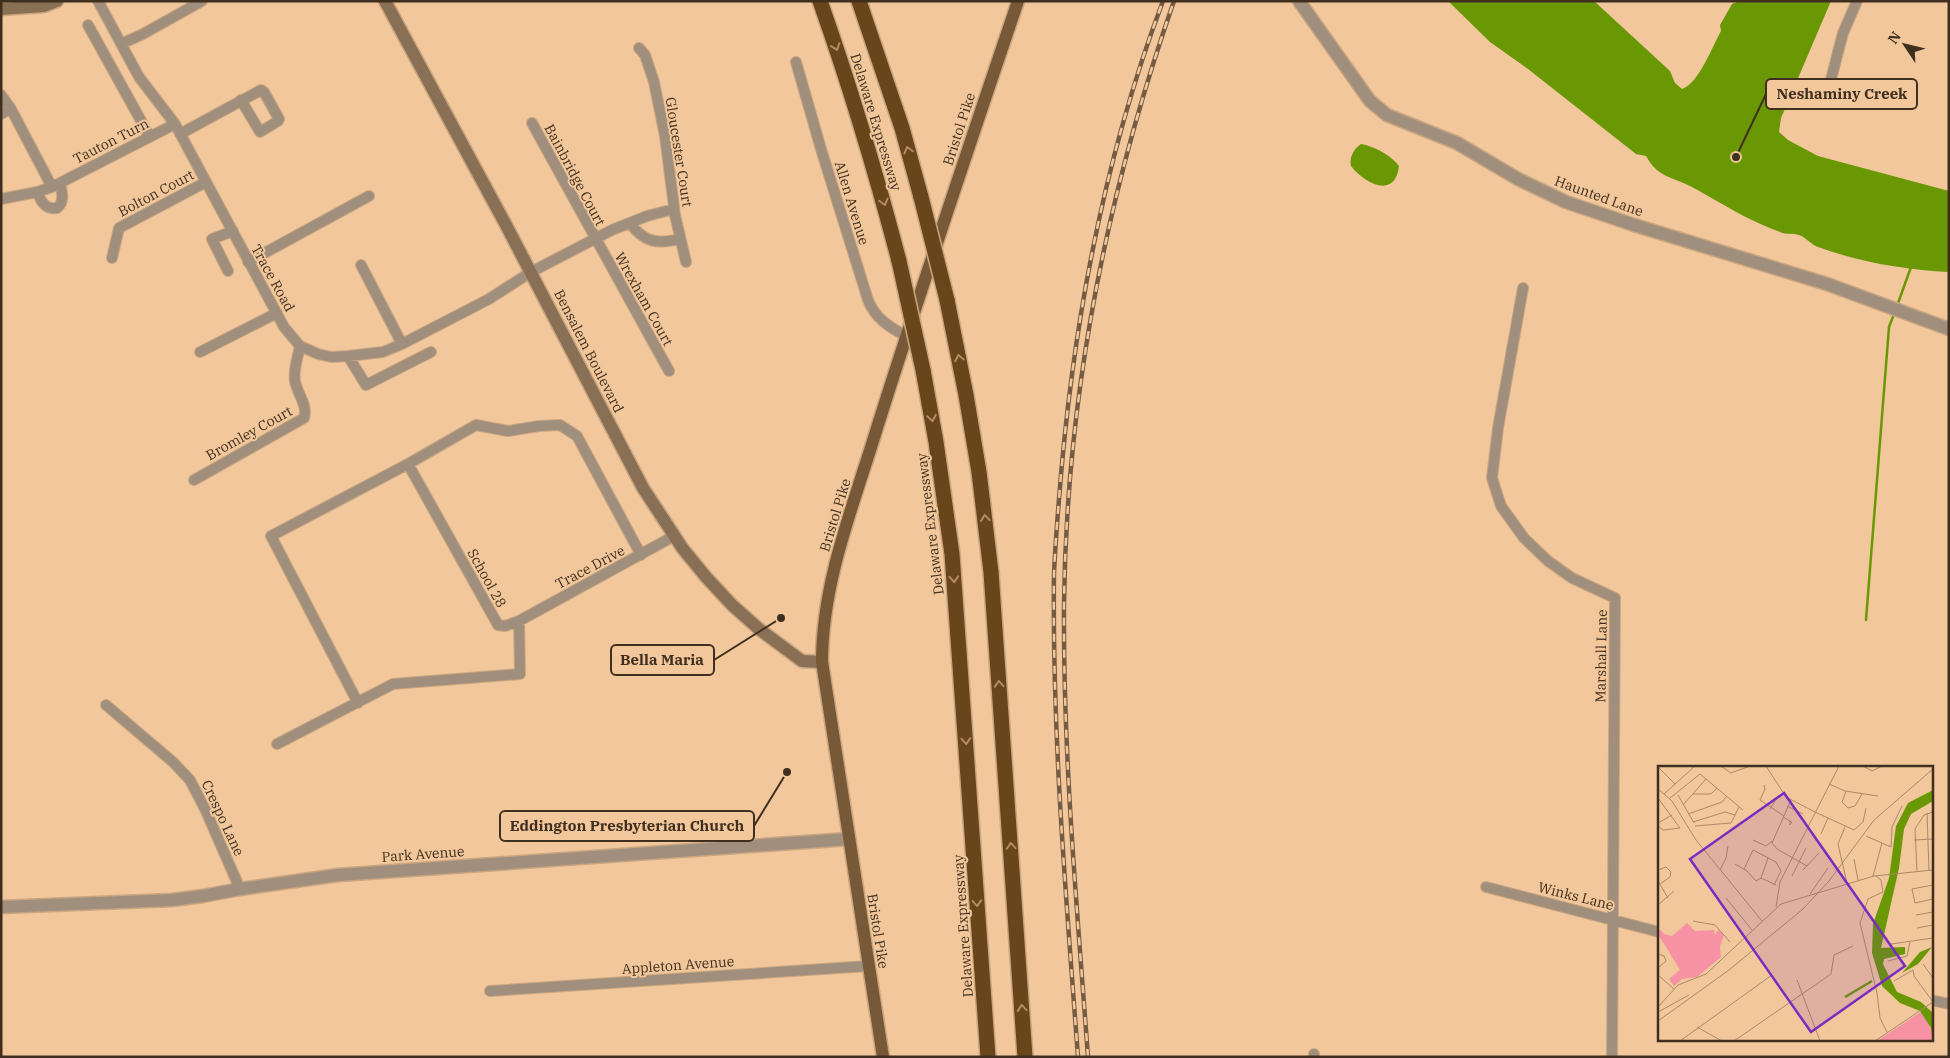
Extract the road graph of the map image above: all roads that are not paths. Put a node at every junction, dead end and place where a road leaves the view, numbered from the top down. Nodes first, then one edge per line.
1 (57, 1) edge
2 (98, 1) edge
3 (202, 1) edge
4 (385, 1) edge
5 (820, 1) edge
6 (859, 1) edge
7 (1018, 1) edge
8 (1299, 1) edge
9 (1857, 1) edge
10 (1, 10) edge
11 (88, 25) dead end
12 (120, 44) junction
13 (639, 48) dead end
14 (796, 62) dead end
15 (1, 95) edge
16 (241, 100) dead end
17 (1822, 104) dead end
18 (6, 111) edge
19 (532, 123) dead end
20 (175, 124) junction
21 (180, 134) junction
22 (150, 137) junction
23 (206, 182) junction
24 (56, 185) junction
25 (37, 192) junction
26 (368, 196) dead end
27 (1, 199) edge
28 (674, 209) junction
29 (630, 223) junction
30 (233, 232) junction
31 (595, 239) junction
32 (680, 239) junction
33 (112, 258) dead end
34 (248, 262) junction
35 (686, 262) dead end
36 (361, 265) dead end
37 (228, 271) dead end
38 (531, 272) junction
39 (1523, 288) dead end
40 (277, 313) junction
41 (1949, 329) edge
42 (906, 336) junction
43 (402, 344) junction
44 (300, 346) junction
45 (200, 352) dead end
46 (431, 352) dead end
47 (348, 356) junction
48 (669, 371) dead end
49 (408, 464) junction
50 (194, 480) dead end
51 (674, 536) junction
52 (641, 555) junction
53 (519, 621) junction
54 (822, 662) junction
55 (358, 703) junction
56 (106, 705) dead end
57 (277, 744) dead end
58 (849, 839) junction
59 (1486, 887) dead end
60 (240, 889) junction
61 (1, 907) edge
62 (1613, 920) junction
63 (1658, 932) edge
64 (869, 966) junction
65 (490, 991) dead end
66 (1932, 1000) edge
67 (1949, 1004) edge
68 (883, 1057) edge
69 (988, 1057) edge
70 (1026, 1057) edge
71 (1612, 1057) edge

1 - 10 main road
2 - 12 street, Trace Road
3 - 12 street
4 - 38 main road, Bensalem Boulevard
5 -> 69 highway, Delaware Expressway, bridge
70 -> 6 highway, Delaware Expressway, bridge
7 - 42 main road, Bristol Pike
8 - 41 street, Haunted Lane
9 - 17 street
11 - 22 street
12 - 20 street, Trace Road
13 - 28 street, Gloucester Court
14 - 42 street, Allen Avenue
15 - 18 street
16 - 21 street
18 - 24 street
19 - 31 street, Bainbridge Court
20 - 21 street, Trace Road
20 - 22 street, Tauton Turn
21 - 23 street, Trace Road
22 - 24 street, Tauton Turn
23 - 30 street, Trace Road
23 - 33 street, Bolton Court
24 - 25 street, Tauton Turn
24 - 25 street
25 - 27 street, Tauton Turn
26 - 34 street
28 - 29 street, Trace Road
28 - 32 street, Gloucester Court
29 - 31 street, Trace Road
29 - 32 street
30 - 34 street, Trace Road
30 - 37 street
31 - 38 street, Trace Road
31 - 48 street, Wrexham Court
32 - 35 street, Gloucester Court
34 - 40 street, Trace Road
36 - 43 street
38 - 43 street, Trace Road
38 - 51 main road, Bensalem Boulevard
39 - 62 street, Marshall Lane
40 - 44 street, Trace Road
40 - 45 street
42 - 54 main road, Bristol Pike
43 - 47 street, Trace Road
44 - 47 street, Trace Road
44 - 50 street, Bromley Court
46 - 47 street
49 - 52 street
49 - 53 street, School 28
49 - 55 street
51 - 52 street, Trace Drive
51 - 54 main road, Bensalem Boulevard
52 - 53 street, Trace Drive
53 - 55 street
54 - 58 main road, Bristol Pike
55 - 57 street
56 - 60 street, Crespo Lane
58 - 60 street, Park Avenue
58 - 64 main road, Bristol Pike
59 - 62 street, Winks Lane
60 - 61 street, Park Avenue
62 - 63 street, Winks Lane
62 - 71 street, Marshall Lane
64 - 65 street, Appleton Avenue
64 - 68 main road, Bristol Pike
66 - 67 street

